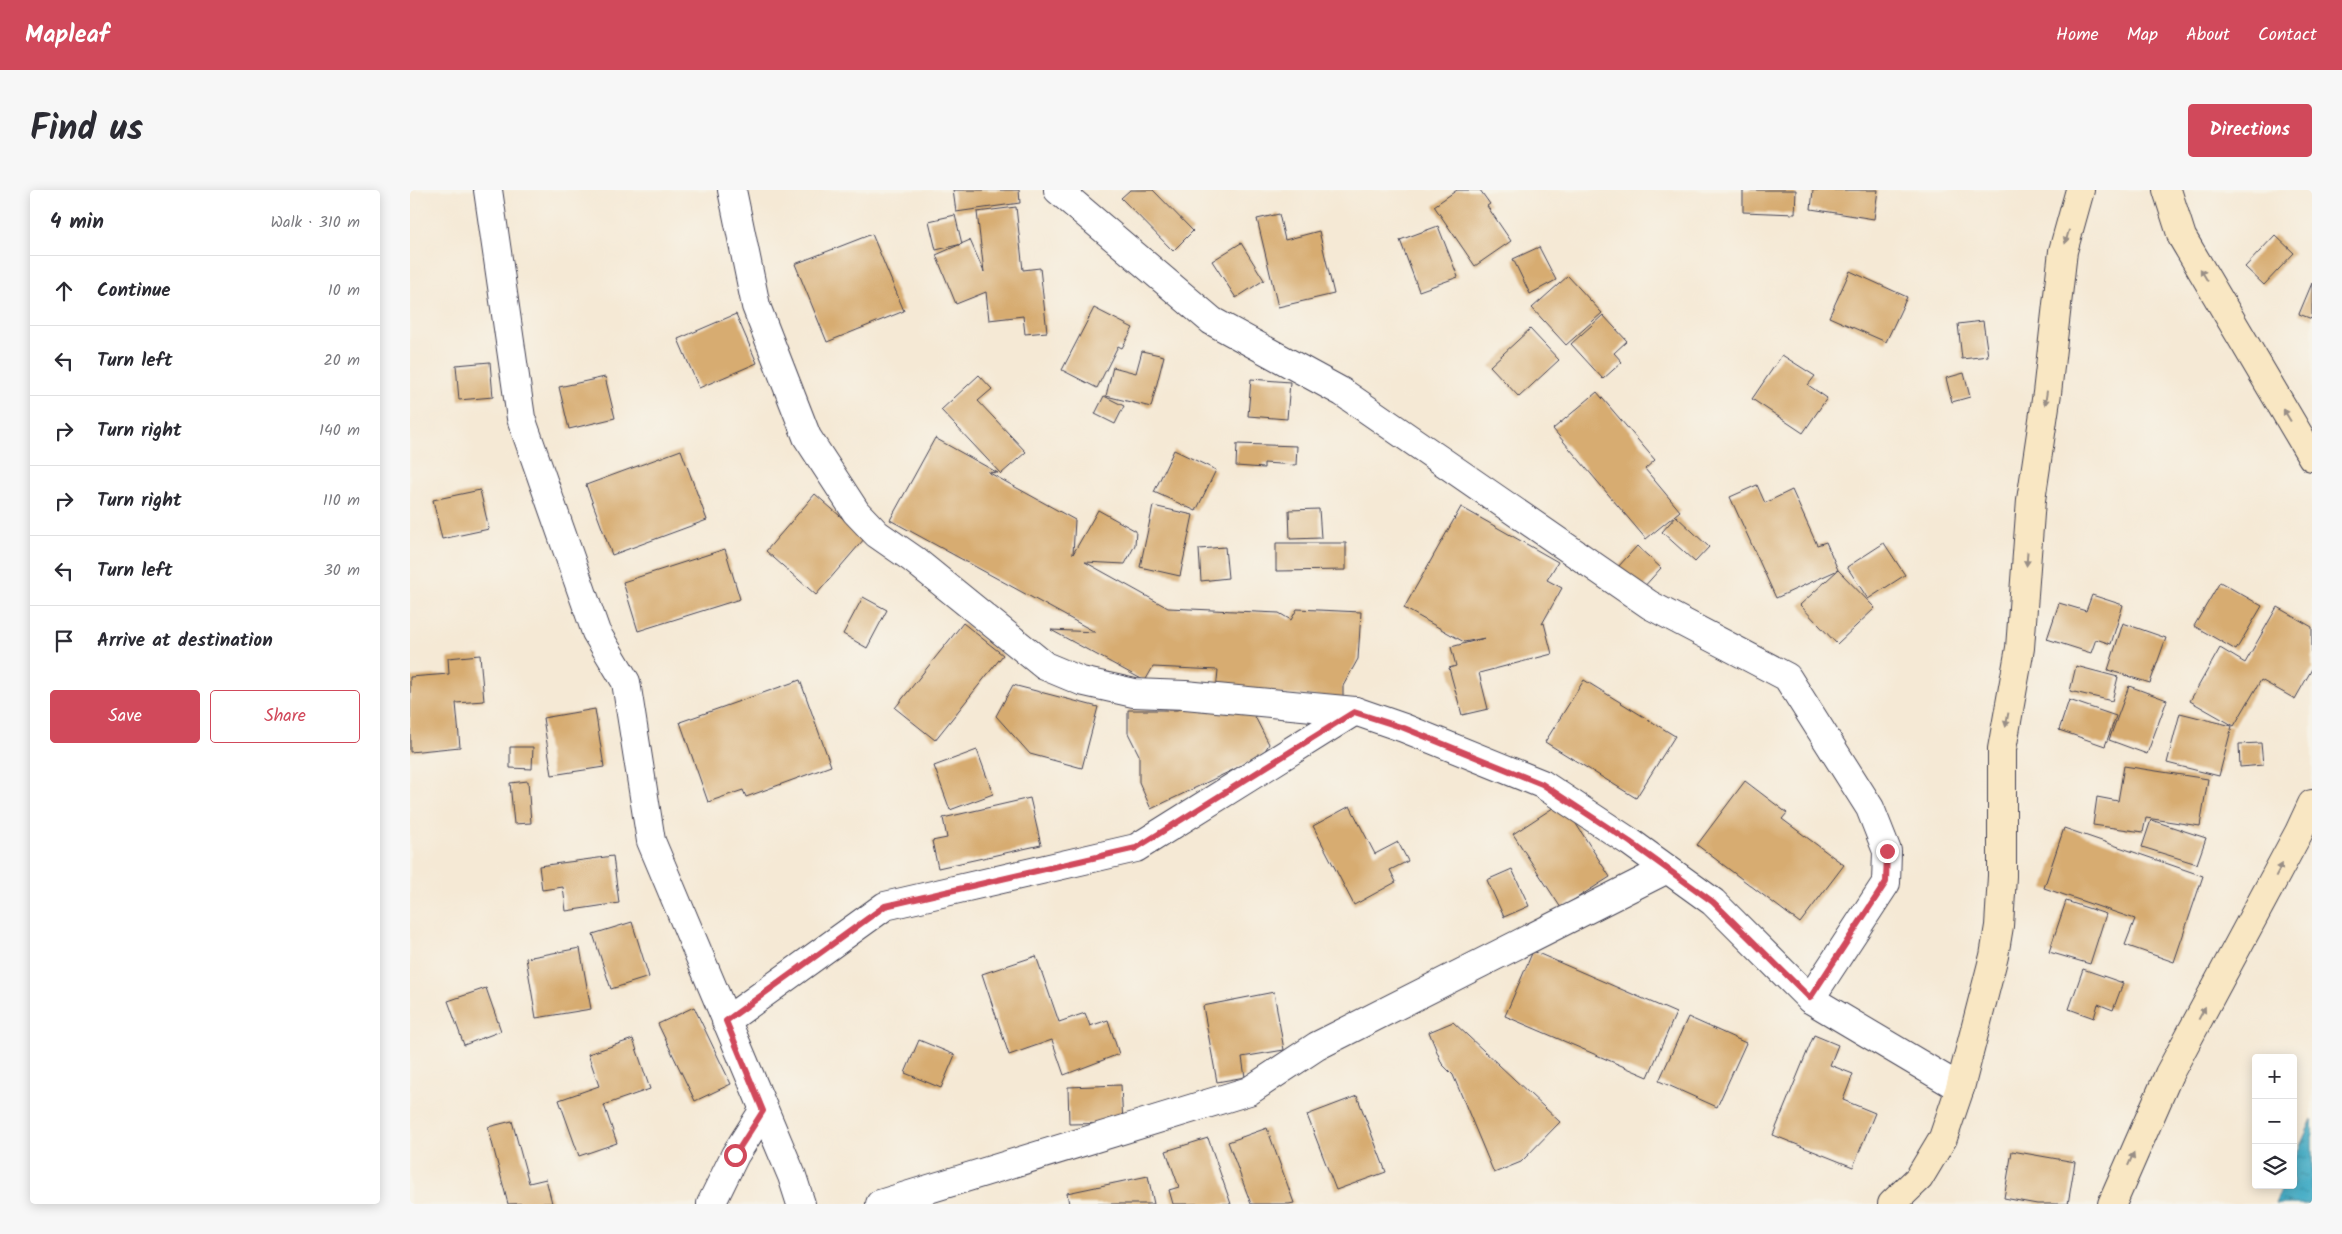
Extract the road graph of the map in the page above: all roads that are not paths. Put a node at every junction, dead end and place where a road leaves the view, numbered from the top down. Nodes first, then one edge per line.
1 (488, 190) edge
2 (732, 190) edge
3 (1058, 190) edge
4 (2080, 190) edge
5 (2167, 190) edge
6 (2312, 457) edge
7 (1354, 712) junction
8 (2312, 804) edge
9 (1667, 869) junction
10 (1810, 998) junction
11 (726, 1021) junction
12 (1960, 1088) junction
13 (763, 1111) junction
14 (711, 1204) edge
15 (801, 1204) edge
16 (880, 1204) edge
17 (1892, 1204) edge
18 (2112, 1204) edge

1 - 11 street
2 - 7 street
3 - 10 street
4 -> 12 main road
6 -> 5 main road
7 - 9 street
7 - 11 street
18 -> 8 main road
9 - 10 street
9 - 16 street
10 - 12 street
11 - 13 street
12 - 17 main road
13 - 14 street
13 - 15 street

